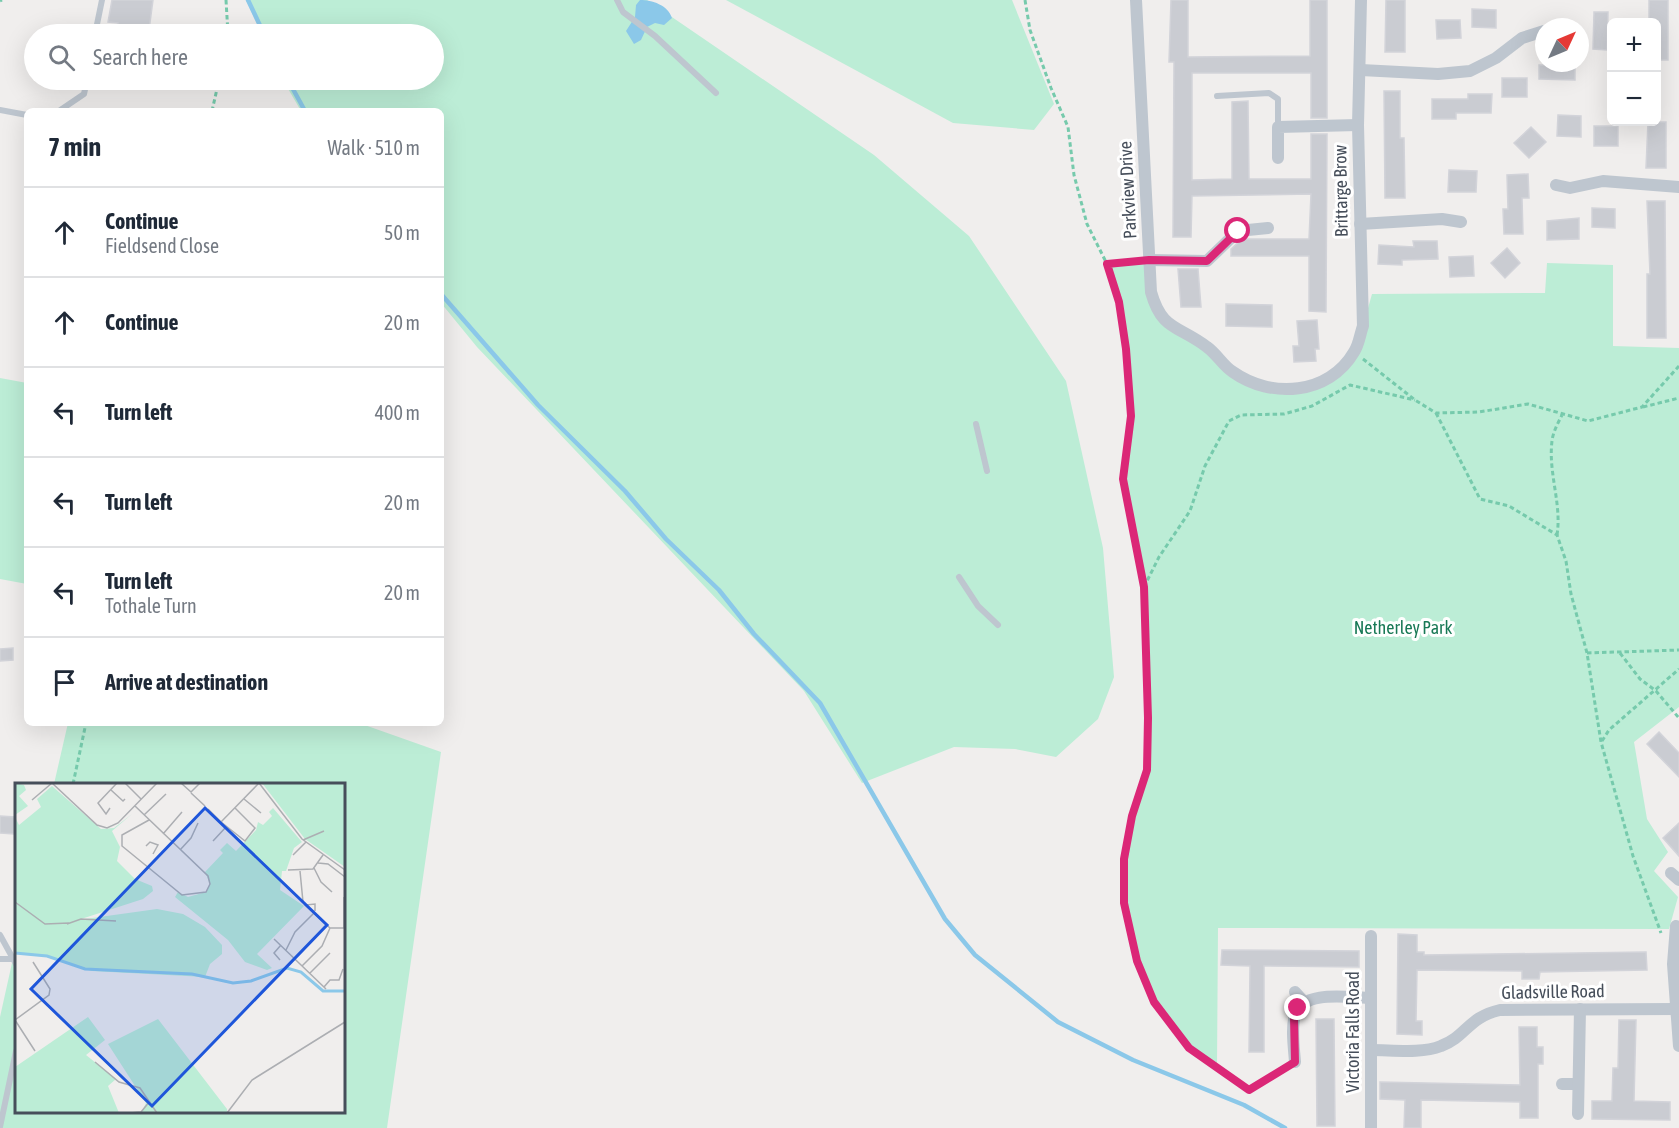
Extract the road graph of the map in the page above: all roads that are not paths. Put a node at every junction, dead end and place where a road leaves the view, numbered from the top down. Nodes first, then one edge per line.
1 (102, 0) edge
2 (616, 0) edge
3 (1136, 0) edge
4 (1361, 0) edge
5 (97, 24) edge
6 (1535, 34) edge
7 (1361, 70) junction
8 (85, 90) edge
9 (716, 93) dead end
10 (1217, 96) dead end
11 (63, 108) edge
12 (0, 110) edge
13 (24, 114) edge
14 (1358, 126) junction
15 (1278, 127) junction
16 (1278, 158) dead end
17 (1556, 185) dead end
18 (1679, 187) edge
19 (1461, 222) dead end
20 (1360, 224) junction
21 (1268, 228) dead end
22 (1149, 260) junction
23 (1336, 373) joint
24 (976, 424) dead end
25 (987, 471) dead end
26 (959, 577) dead end
27 (998, 625) dead end
28 (1679, 928) edge
29 (0, 935) edge
30 (1371, 936) dead end
31 (0, 958) edge
32 (15, 962) edge
33 (1295, 992) dead end
34 (1371, 998) junction
35 (1304, 1002) junction
36 (1677, 1009) junction
37 (1580, 1010) junction
38 (1679, 1046) edge
39 (1371, 1050) junction
40 (15, 1056) edge
41 (1295, 1062) road end
42 (1562, 1084) dead end
43 (1578, 1084) junction
44 (0, 1092) edge
45 (8, 1093) junction
46 (1578, 1114) dead end
47 (0, 1127) edge
48 (1371, 1128) edge

1 - 5 lane
2 - 9 lane
3 - 22 street, Parkview Drive
4 - 7 street, Brittarge Brow
6 - 7 street
7 - 14 street, Brittarge Brow
8 - 11 lane
10 - 15 lane
12 - 13 lane
14 - 15 street
14 - 20 street, Brittarge Brow
15 - 16 street
17 - 18 street
19 - 20 street
20 - 23 street, Brittarge Brow
21 - 22 street
22 - 23 street, Parkview Drive
24 - 25 lane
26 - 27 lane
28 - 36 street
29 - 32 lane
30 - 34 street, Victoria Falls Road
31 - 32 lane
33 - 35 street
34 - 35 street
34 - 39 street, Victoria Falls Road
35 - 41 street
36 - 37 street, Gladsville Road
36 - 38 street
37 - 39 street, Gladsville Road
37 - 43 street
39 - 48 street, Victoria Falls Road
40 - 45 lane
42 - 43 street
43 - 46 street
44 - 45 lane
45 - 47 lane

